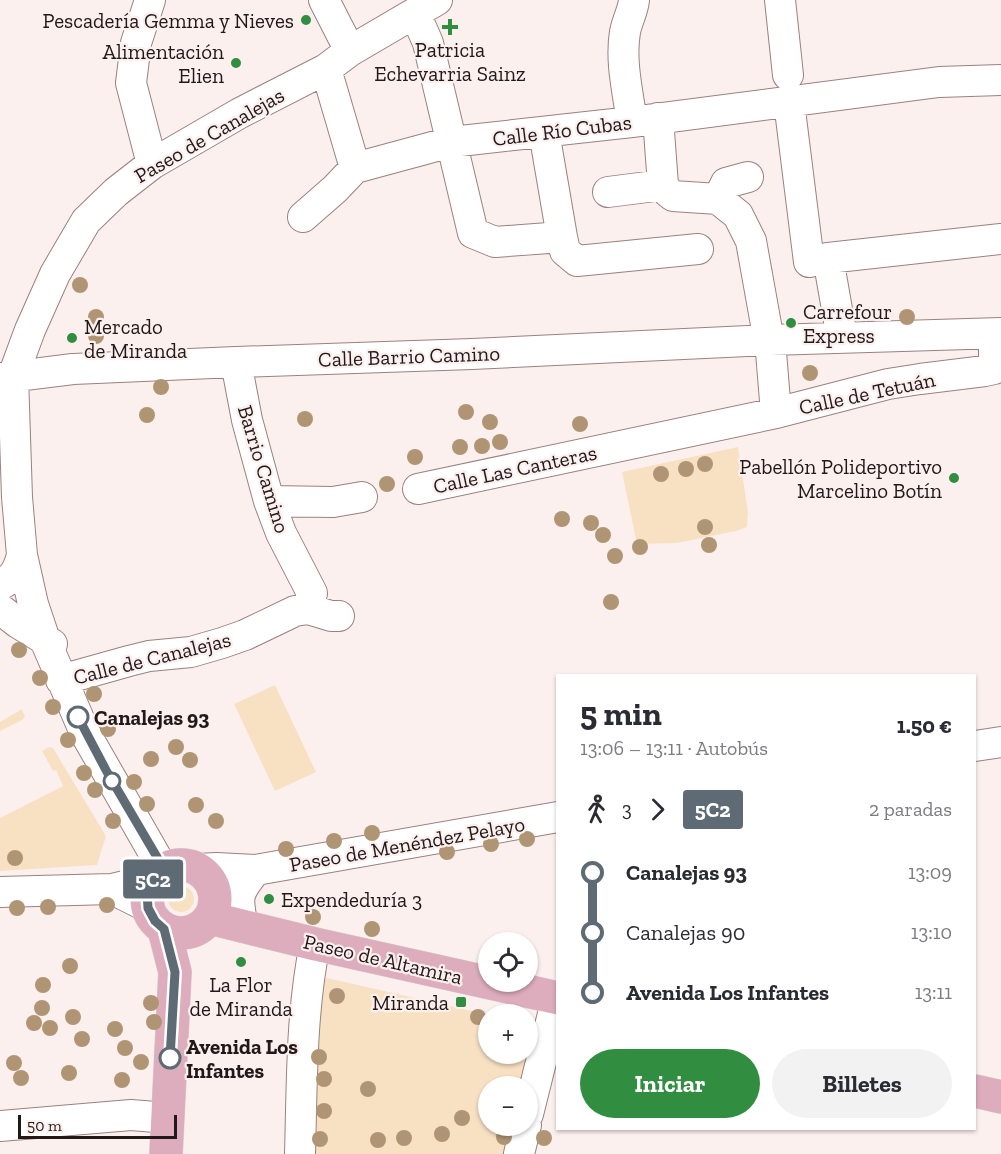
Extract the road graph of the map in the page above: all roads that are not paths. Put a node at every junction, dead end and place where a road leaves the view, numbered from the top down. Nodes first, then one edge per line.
1 (150, 0) edge
2 (324, 0) edge
3 (634, 0) edge
4 (780, 0) edge
5 (426, 7) edge
6 (351, 51) junction
7 (326, 69) junction
8 (1001, 80) edge
9 (780, 89) junction
10 (645, 120) junction
11 (544, 132) junction
12 (451, 142) junction
13 (152, 164) junction
14 (355, 168) junction
15 (748, 177) dead end
16 (663, 185) junction
17 (608, 192) dead end
18 (718, 199) junction
19 (303, 217) dead end
20 (562, 237) junction
21 (1001, 239) edge
22 (698, 249) dead end
23 (828, 258) junction
24 (30, 330) junction
25 (997, 333) edge
26 (842, 338) junction
27 (770, 340) junction
28 (236, 362) junction
29 (47, 373) junction
30 (6, 377) edge
31 (776, 413) junction
32 (613, 448) joint
33 (418, 489) dead end
34 (362, 497) dead end
35 (269, 501) junction
36 (22, 555) junction
37 (0, 585) edge
38 (0, 609) edge
39 (308, 609) junction
40 (339, 616) dead end
41 (52, 644) junction
42 (61, 680) junction
43 (1001, 742) edge
44 (976, 746) edge
45 (556, 818) edge
46 (146, 840) junction
47 (199, 869) junction
48 (256, 870) junction
49 (112, 889) junction
50 (0, 892) edge
51 (157, 896) junction
52 (207, 916) junction
53 (243, 927) junction
54 (315, 944) junction
55 (175, 972) junction
56 (556, 998) edge
57 (556, 1002) edge
58 (538, 1076) edge
59 (976, 1091) edge
60 (1001, 1097) edge
61 (168, 1118) junction
62 (0, 1126) edge
63 (523, 1136) edge
64 (166, 1154) edge
65 (300, 1154) edge
66 (519, 1154) edge

1 - 13 street
2 - 6 street
3 - 10 street
4 - 9 street
5 - 6 street, Paseo de Canalejas
5 - 12 street
6 - 7 street, Paseo de Canalejas
7 - 13 street, Paseo de Canalejas
7 - 14 street
8 - 9 street, Calle Río Cubas
9 - 10 street, Calle Río Cubas
9 - 23 street
10 - 11 street, Calle Río Cubas
10 - 16 street
11 - 12 street, Calle Río Cubas
11 - 20 street
12 - 14 street, Calle Río Cubas
12 - 20 street
13 - 24 street, Paseo de Canalejas
14 - 19 street
15 - 18 street
16 - 17 street
16 - 18 street
18 - 27 street
20 - 22 street
21 - 23 street
23 - 26 street
24 - 29 street
24 - 30 street, Paseo de Canalejas
25 - 26 street, Calle de Tetuán
25 - 31 street, Calle de Tetuán
26 - 27 street, Calle de Tetuán
27 - 28 street, Calle Barrio Camino
27 - 31 street, Calle de Tetuán
28 - 29 street, Calle Barrio Camino
28 - 35 street, Barrio Camino
29 - 30 street, Calle Barrio Camino
29 - 41 street, Paseo de Canalejas
30 - 36 street, Paseo de Canalejas
31 - 32 street, Calle de Tetuán
32 - 33 street, Calle Las Canteras
34 - 35 street
35 - 39 street, Barrio Camino
36 - 37 street
36 - 41 street, Paseo de Canalejas
38 - 41 street
39 - 40 street
39 - 42 street, Calle de Canalejas
41 - 42 street, Paseo de Canalejas
42 - 46 street, Paseo de Canalejas
43 - 44 street
45 - 48 street, Paseo de Menéndez Pelayo
46 - 49 street
46 - 51 street, Paseo de Canalejas
47 - 48 street, Paseo de Menéndez Pelayo
47 - 51 main road
47 - 52 main road
48 - 52 street, Paseo de Menéndez Pelayo
48 - 53 street
49 - 50 street
49 - 51 street
51 - 52 main road
51 - 55 main road
52 - 53 main road, Paseo de Altamira
52 - 55 main road
53 - 54 main road, Paseo de Altamira
54 - 56 main road, Paseo de Altamira
54 - 65 street
55 - 61 main road
57 - 58 street
59 - 60 main road
61 - 62 street
61 - 64 main road
63 - 66 street

